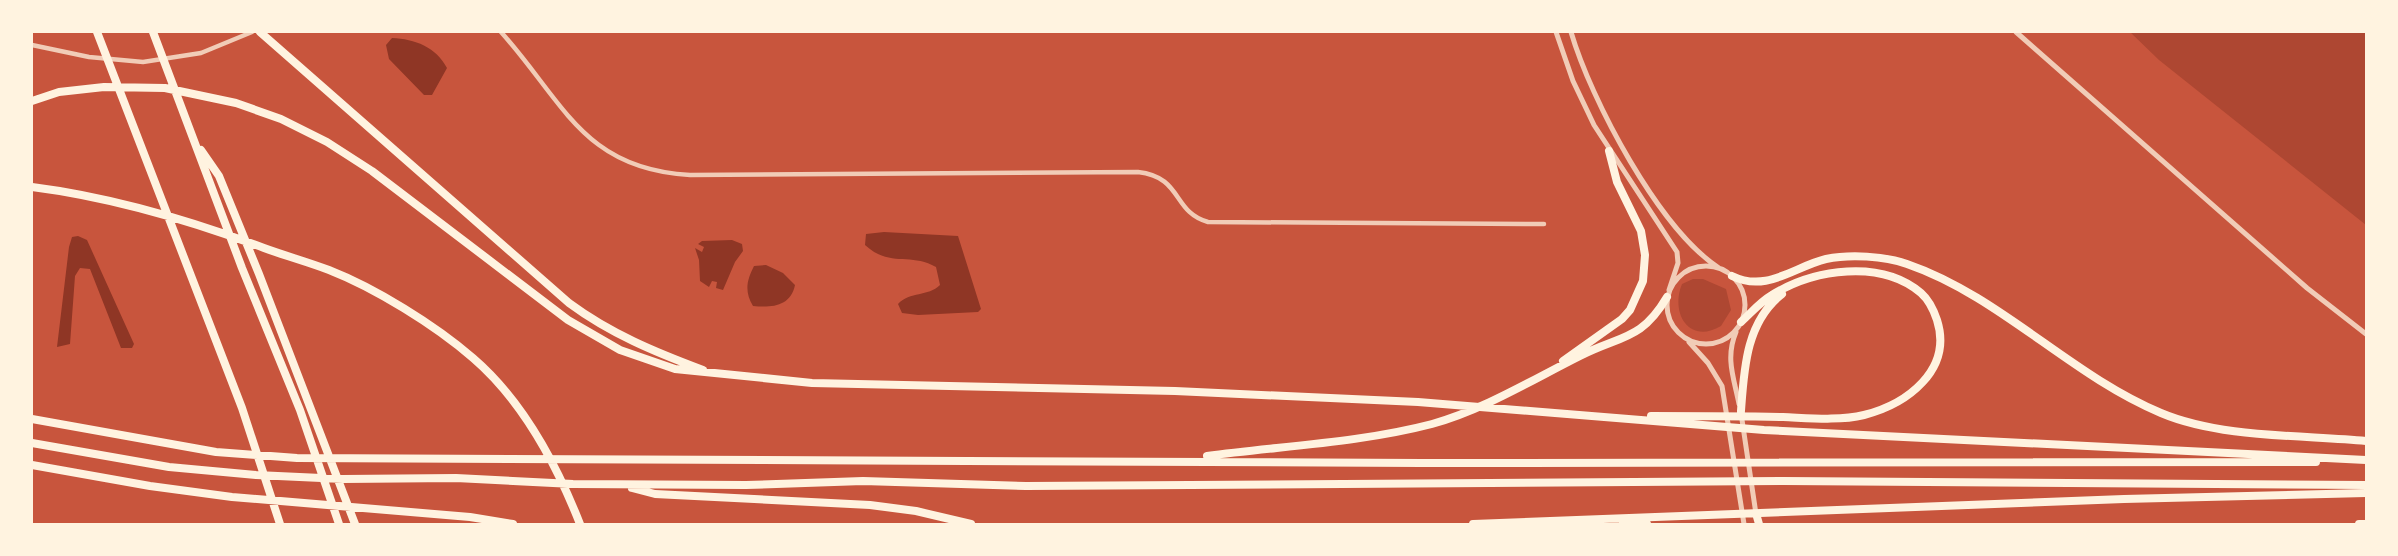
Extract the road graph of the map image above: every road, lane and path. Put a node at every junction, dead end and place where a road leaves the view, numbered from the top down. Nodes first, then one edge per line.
1 (97, 32) edge
2 (153, 32) edge
3 (252, 32) edge
4 (260, 32) edge
5 (501, 32) edge
6 (1557, 32) edge
7 (1571, 32) edge
8 (2016, 32) edge
9 (32, 45) edge
10 (32, 101) edge
11 (195, 139) junction
12 (1609, 151) junction
13 (32, 187) edge
14 (1544, 224) dead end
15 (1719, 268) junction
16 (1732, 276) junction
17 (1795, 284) junction
18 (1668, 293) junction
19 (1740, 325) junction
20 (2367, 334) edge
21 (1686, 339) junction
22 (1549, 371) junction
23 (718, 376) junction
24 (1741, 411) junction
25 (1612, 416) junction
26 (32, 419) edge
27 (2367, 441) edge
28 (32, 443) edge
29 (1182, 460) junction
30 (2367, 461) edge
31 (32, 465) edge
32 (622, 485) junction
33 (2367, 485) edge
34 (2367, 493) edge
35 (1576, 521) junction
36 (1758, 522) edge
37 (2367, 524) edge
38 (280, 525) edge
39 (339, 525) edge
40 (355, 525) edge
41 (513, 525) edge
42 (580, 525) edge
43 (971, 525) edge
44 (1473, 525) edge
45 (1647, 525) edge
46 (1744, 525) edge
47 (2359, 525) edge

1 - 38 highway
2 - 11 highway
3 - 9 street
4 - 23 highway
5 - 14 street
6 - 12 street
7 - 15 street
8 - 20 street
10 - 23 highway
11 - 39 highway
11 - 40 highway
12 - 18 street
12 - 22 highway
13 - 42 highway
15 - 16 street
15 - 18 street
16 - 19 street
16 - 27 highway
17 - 19 highway
17 - 24 highway
17 - 25 highway
18 - 21 street
18 - 22 highway
19 - 21 street
19 - 24 street
21 - 46 street
22 - 29 highway
23 - 25 highway
24 - 36 street
25 - 30 highway
26 - 29 highway
28 - 32 highway
29 - 30 highway
31 - 41 highway
32 - 33 highway
32 - 43 highway
34 - 35 highway
35 - 44 highway
35 - 45 highway
37 - 47 highway

